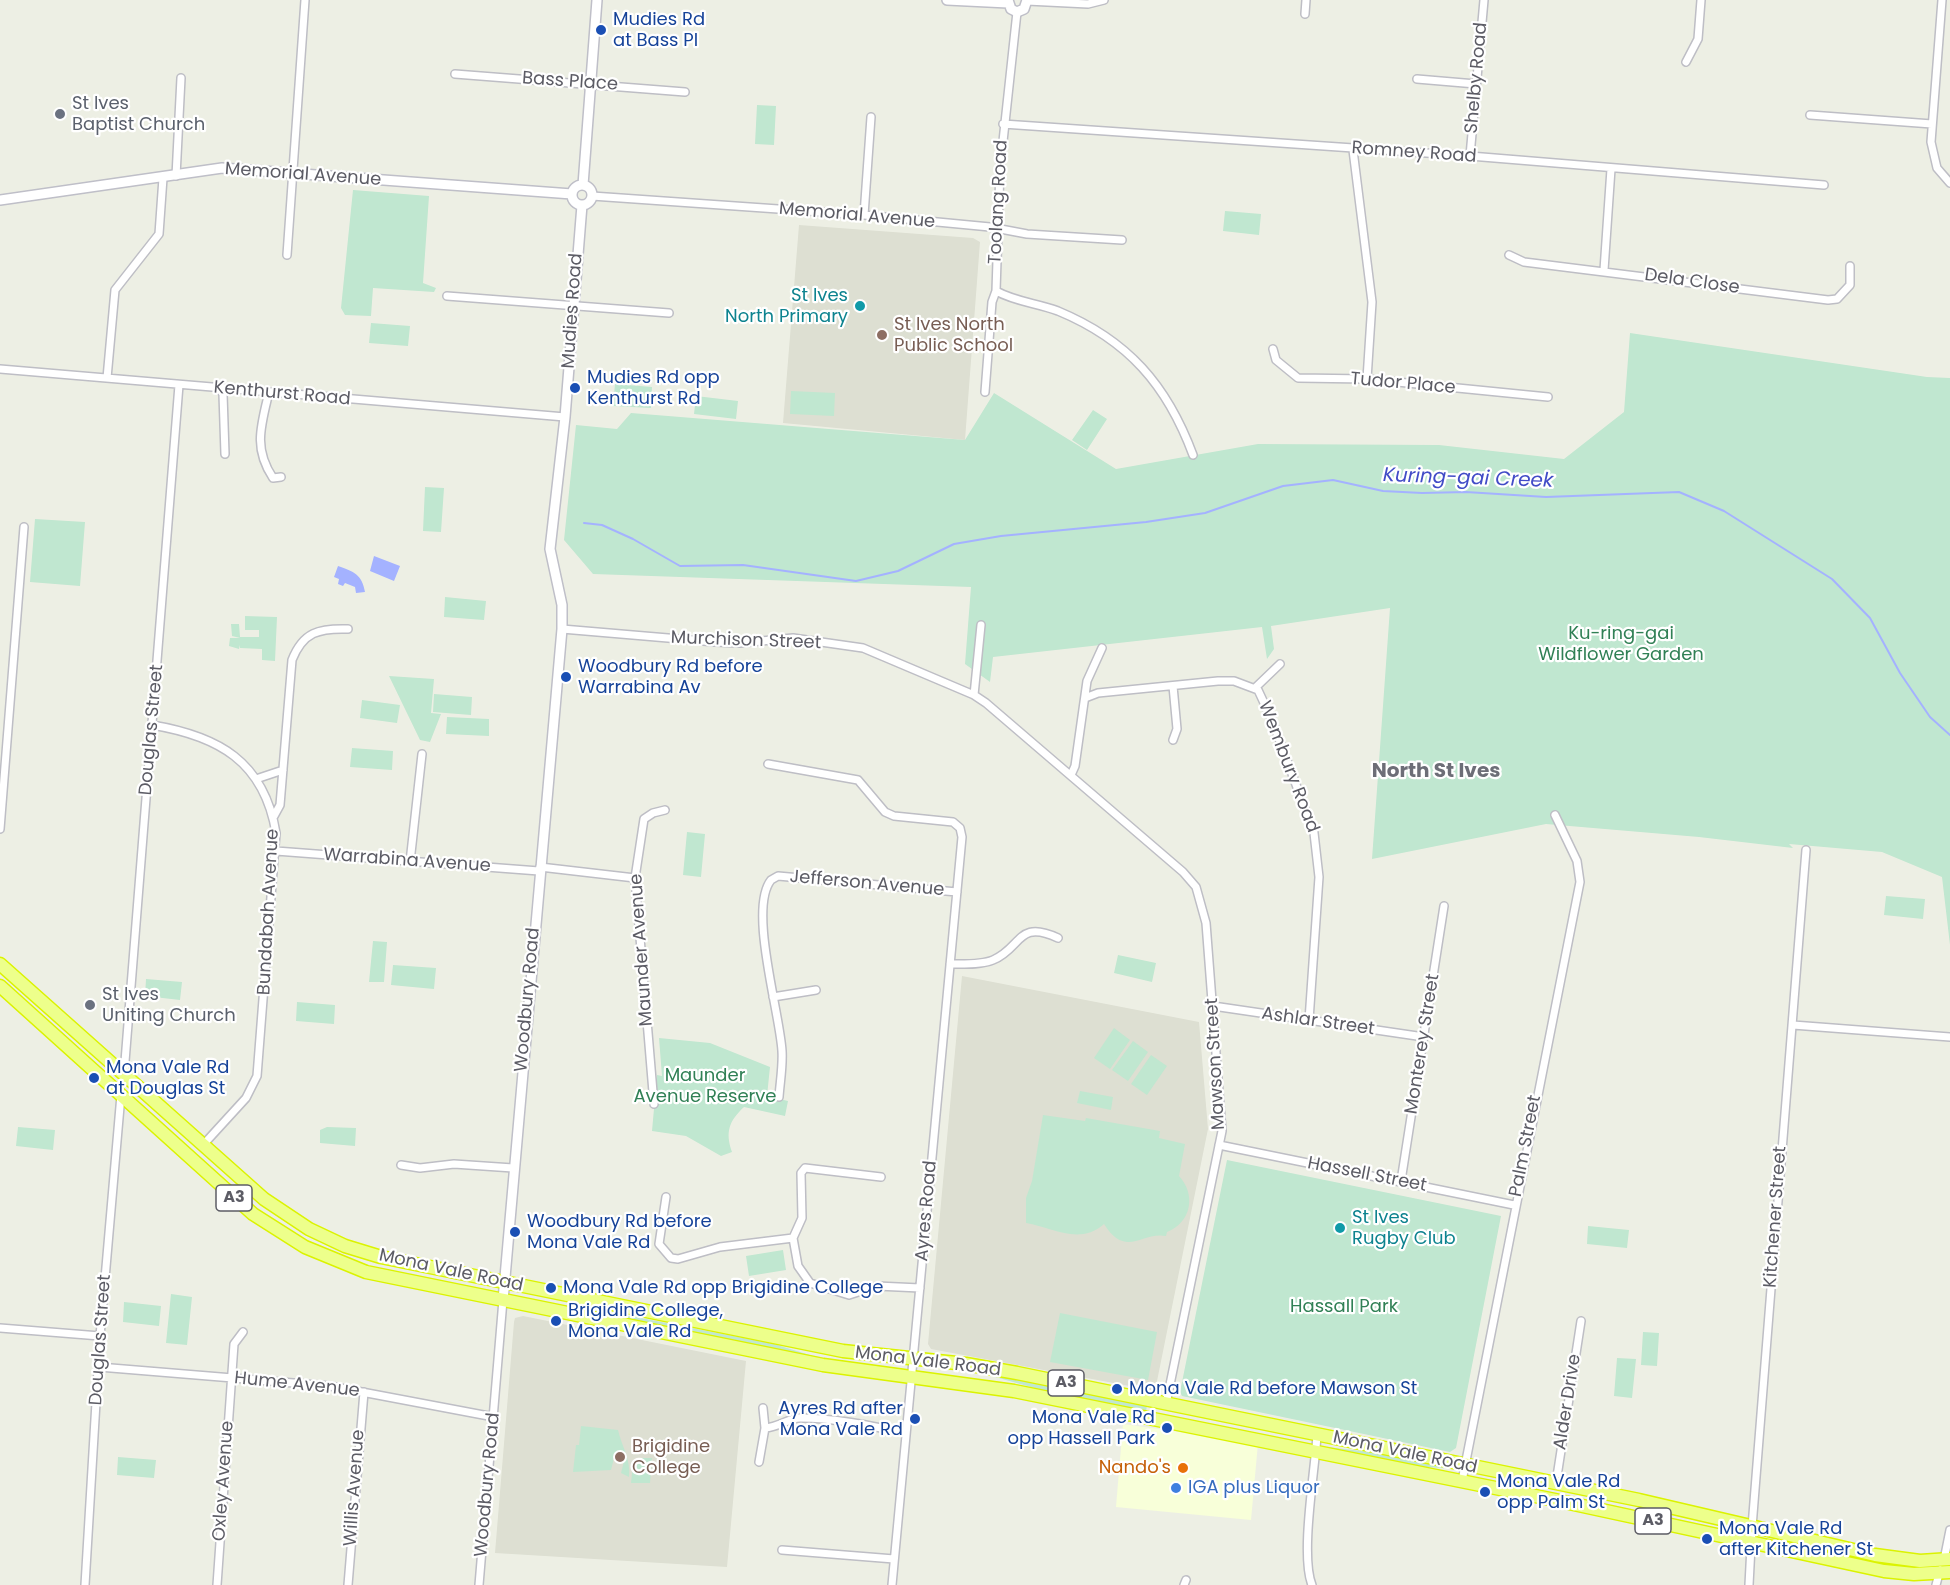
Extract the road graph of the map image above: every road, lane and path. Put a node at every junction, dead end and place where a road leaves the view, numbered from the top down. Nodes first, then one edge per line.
1 (305, 0) edge
2 (597, 0) edge
3 (947, 0) edge
4 (1104, 0) edge
5 (1306, 0) edge
6 (1484, 0) edge
7 (1701, 0) edge
8 (1942, 0) edge
9 (1008, 1) edge
10 (1027, 1) edge
11 (1017, 12) junction
12 (1305, 14) dead end
13 (1686, 62) dead end
14 (455, 74) dead end
15 (181, 78) dead end
16 (1417, 80) dead end
17 (591, 84) junction
18 (1476, 84) junction
19 (685, 92) dead end
20 (1810, 115) dead end
21 (871, 117) dead end
22 (1003, 124) junction
23 (1932, 124) junction
24 (1353, 150) junction
25 (1470, 156) junction
26 (1611, 169) junction
27 (291, 173) junction
28 (176, 176) junction
29 (163, 178) junction
30 (1950, 183) edge
31 (583, 185) junction
32 (1824, 185) dead end
33 (572, 194) junction
34 (592, 196) junction
35 (0, 200) edge
36 (582, 205) junction
37 (864, 216) junction
38 (997, 229) junction
39 (1122, 240) dead end
40 (287, 255) dead end
41 (1509, 255) dead end
42 (1850, 266) dead end
43 (1604, 270) junction
44 (996, 291) junction
45 (447, 296) dead end
46 (574, 307) junction
47 (669, 313) dead end
48 (1273, 349) dead end
49 (0, 369) edge
50 (107, 378) junction
51 (1367, 379) junction
52 (179, 385) junction
53 (219, 388) junction
54 (269, 392) junction
55 (985, 392) dead end
56 (1548, 397) dead end
57 (565, 417) junction
58 (225, 454) dead end
59 (1193, 455) dead end
60 (281, 477) dead end
61 (24, 527) dead end
62 (981, 625) dead end
63 (348, 629) dead end
64 (562, 629) junction
65 (1102, 648) dead end
66 (1280, 664) dead end
67 (1173, 686) junction
68 (1255, 688) junction
69 (974, 695) junction
70 (1085, 698) junction
71 (152, 725) junction
72 (4, 734) edge
73 (1173, 740) dead end
74 (422, 754) dead end
75 (768, 764) dead end
76 (283, 770) junction
77 (1071, 775) junction
78 (256, 779) junction
79 (665, 810) dead end
80 (1555, 815) dead end
81 (274, 816) junction
82 (0, 829) edge
83 (1806, 850) dead end
84 (276, 851) junction
85 (410, 862) junction
86 (539, 869) junction
87 (635, 878) junction
88 (957, 892) junction
89 (1443, 906) dead end
90 (1058, 938) dead end
91 (0, 964) edge
92 (950, 964) junction
93 (0, 986) edge
94 (816, 990) dead end
95 (773, 997) junction
96 (1213, 1006) junction
97 (1309, 1020) junction
98 (1793, 1025) junction
99 (1424, 1037) junction
100 (1950, 1037) edge
101 (124, 1074) junction
102 (121, 1095) junction
103 (779, 1097) dead end
104 (654, 1104) dead end
105 (203, 1145) junction
106 (1219, 1145) junction
107 (401, 1166) dead end
108 (513, 1168) junction
109 (881, 1177) dead end
110 (1401, 1181) junction
111 (666, 1197) dead end
112 (1514, 1205) junction
113 (793, 1238) junction
114 (505, 1284) junction
115 (920, 1288) junction
116 (503, 1300) junction
117 (1581, 1321) dead end
118 (0, 1328) edge
119 (243, 1332) dead end
120 (100, 1336) junction
121 (913, 1360) junction
122 (99, 1367) junction
123 (232, 1377) junction
124 (911, 1377) junction
125 (364, 1392) junction
126 (1166, 1404) junction
127 (763, 1408) dead end
128 (494, 1417) junction
129 (765, 1428) junction
130 (906, 1433) junction
131 (1317, 1435) junction
132 (1316, 1452) junction
133 (759, 1462) dead end
134 (1465, 1465) junction
135 (1461, 1481) junction
136 (1556, 1483) junction
137 (1752, 1527) junction
138 (1950, 1530) edge
139 (1751, 1541) junction
140 (782, 1550) dead end
141 (894, 1559) junction
142 (1947, 1559) edge
143 (1942, 1577) edge
144 (85, 1585) edge
145 (217, 1585) edge
146 (348, 1585) edge
147 (479, 1585) edge
148 (892, 1585) edge
149 (1312, 1585) edge
150 (1749, 1585) edge

1 - 27 street
2 - 17 street
3 - 9 street
4 - 10 street
5 - 12 street
6 - 18 street, Shelby Road
7 - 13 street
8 - 23 street
9 - 11 street
10 - 11 street
11 - 22 street, Toolang Road
14 - 17 street, Bass Place
15 - 28 street
16 - 18 street
17 - 19 street, Bass Place
17 - 31 street
18 - 25 street, Shelby Road
20 - 23 street
21 - 37 street
22 - 24 street, Romney Road
22 - 38 street, Toolang Road
23 - 30 street
24 - 25 street, Romney Road
24 - 51 street
25 - 26 street, Romney Road
26 - 32 street, Romney Road
26 - 43 street
27 - 28 street, Memorial Avenue
27 - 33 street, Memorial Avenue
27 - 40 street
28 - 29 street, Memorial Avenue
29 - 35 street, Memorial Avenue
29 - 50 street
31 - 33 street
31 - 34 street
33 - 36 street
34 - 36 street
34 - 37 street, Memorial Avenue
36 - 46 street, Mudies Road
37 - 38 street, Memorial Avenue
38 - 39 street, Memorial Avenue
38 - 44 street, Toolang Road
41 - 43 street, Dela Close
42 - 43 street, Dela Close
44 - 55 street, Toolang Road
44 - 59 street
45 - 46 street
46 - 47 street
46 - 57 street, Mudies Road
48 - 51 street, Tudor Place
49 - 50 street, Kenthurst Road
50 - 52 street, Kenthurst Road
51 - 56 street, Tudor Place
52 - 53 street, Kenthurst Road
52 - 71 street, Douglas Street
53 - 54 street, Kenthurst Road
53 - 58 street
54 - 57 street, Kenthurst Road
54 - 60 street
57 - 64 street, Woodbury Road
61 - 72 street
62 - 69 street
63 - 76 street, Bundabah Avenue
64 - 69 street, Murchison Street
64 - 86 street, Woodbury Road
65 - 70 street
66 - 68 street
67 - 68 street, Wembury Road
67 - 70 street, Wembury Road
67 - 73 street
68 - 97 street, Wembury Road
69 - 77 street, Murchison Street
70 - 77 street
71 - 78 street
71 - 101 street, Douglas Street
72 - 82 street
74 - 85 street
75 - 88 street, Ayres Road
76 - 78 street
76 - 81 street, Bundabah Avenue
77 - 96 street, Mawson Street
78 - 81 street
79 - 87 street, Maunder Avenue
80 - 112 street, Palm Street
81 - 84 street, Bundabah Avenue
83 - 98 street, Kitchener Street
84 - 85 street, Warrabina Avenue
84 - 105 street, Bundabah Avenue
85 - 86 street, Warrabina Avenue
86 - 87 street, Warrabina Avenue
86 - 108 street, Woodbury Road
87 - 104 street, Maunder Avenue
88 - 92 street, Ayres Road
88 - 95 street, Jefferson Avenue
89 - 99 street, Monterey Street
90 - 92 street
91 - 101 highway, Mona Vale Road / A3
92 - 115 street, Ayres Road
93 - 102 highway, Mona Vale Road / A3
94 - 95 street
95 - 103 street
96 - 97 street, Ashlar Street
96 - 106 street, Mawson Street
97 - 99 street, Ashlar Street
98 - 100 street
98 - 137 street, Kitchener Street
99 - 110 street, Monterey Street
101 - 105 highway, Mona Vale Road / A3
102 - 116 highway, Mona Vale Road / A3
102 - 120 street, Douglas Street
105 - 114 highway, Mona Vale Road / A3
106 - 110 street, Hassell Street
106 - 126 street, Mawson Street
107 - 108 street
108 - 114 street, Woodbury Road
109 - 113 street
110 - 112 street, Hassell Street
111 - 113 street
112 - 134 street, Palm Street
113 - 115 street
114 - 116 street, Woodbury Road
114 - 121 highway, Mona Vale Road / A3
115 - 121 street, Ayres Road
116 - 124 highway, Mona Vale Road / A3
116 - 128 street, Woodbury Road
117 - 136 street, Alder Drive
118 - 120 street
119 - 123 street, Oxley Avenue
120 - 122 street, Douglas Street
121 - 124 street, Ayres Road
121 - 126 highway, Mona Vale Road / A3
122 - 123 street, Hume Avenue
122 - 144 street, Douglas Street
123 - 125 street, Hume Avenue
123 - 145 street, Oxley Avenue
124 - 130 street, Ayres Road
124 - 132 highway, Mona Vale Road / A3
125 - 128 street, Hume Avenue
125 - 146 street, Willis Avenue
126 - 131 highway, Mona Vale Road / A3
127 - 129 street
128 - 147 street, Woodbury Road
129 - 130 street
129 - 133 street
130 - 141 street, Ayres Road
131 - 132 street
131 - 134 highway, Mona Vale Road / A3
132 - 135 highway, Mona Vale Road / A3
132 - 149 street
134 - 135 street, Palm Street
134 - 136 highway, Mona Vale Road / A3
135 - 139 highway, Mona Vale Road / A3
136 - 137 highway, Mona Vale Road / A3
137 - 139 street, Kitchener Street
137 - 142 highway, Mona Vale Road / A3
138 - 142 street
139 - 143 highway, Mona Vale Road / A3
139 - 150 street, Kitchener Street
140 - 141 street
141 - 148 street, Ayres Road
142 - 143 street

